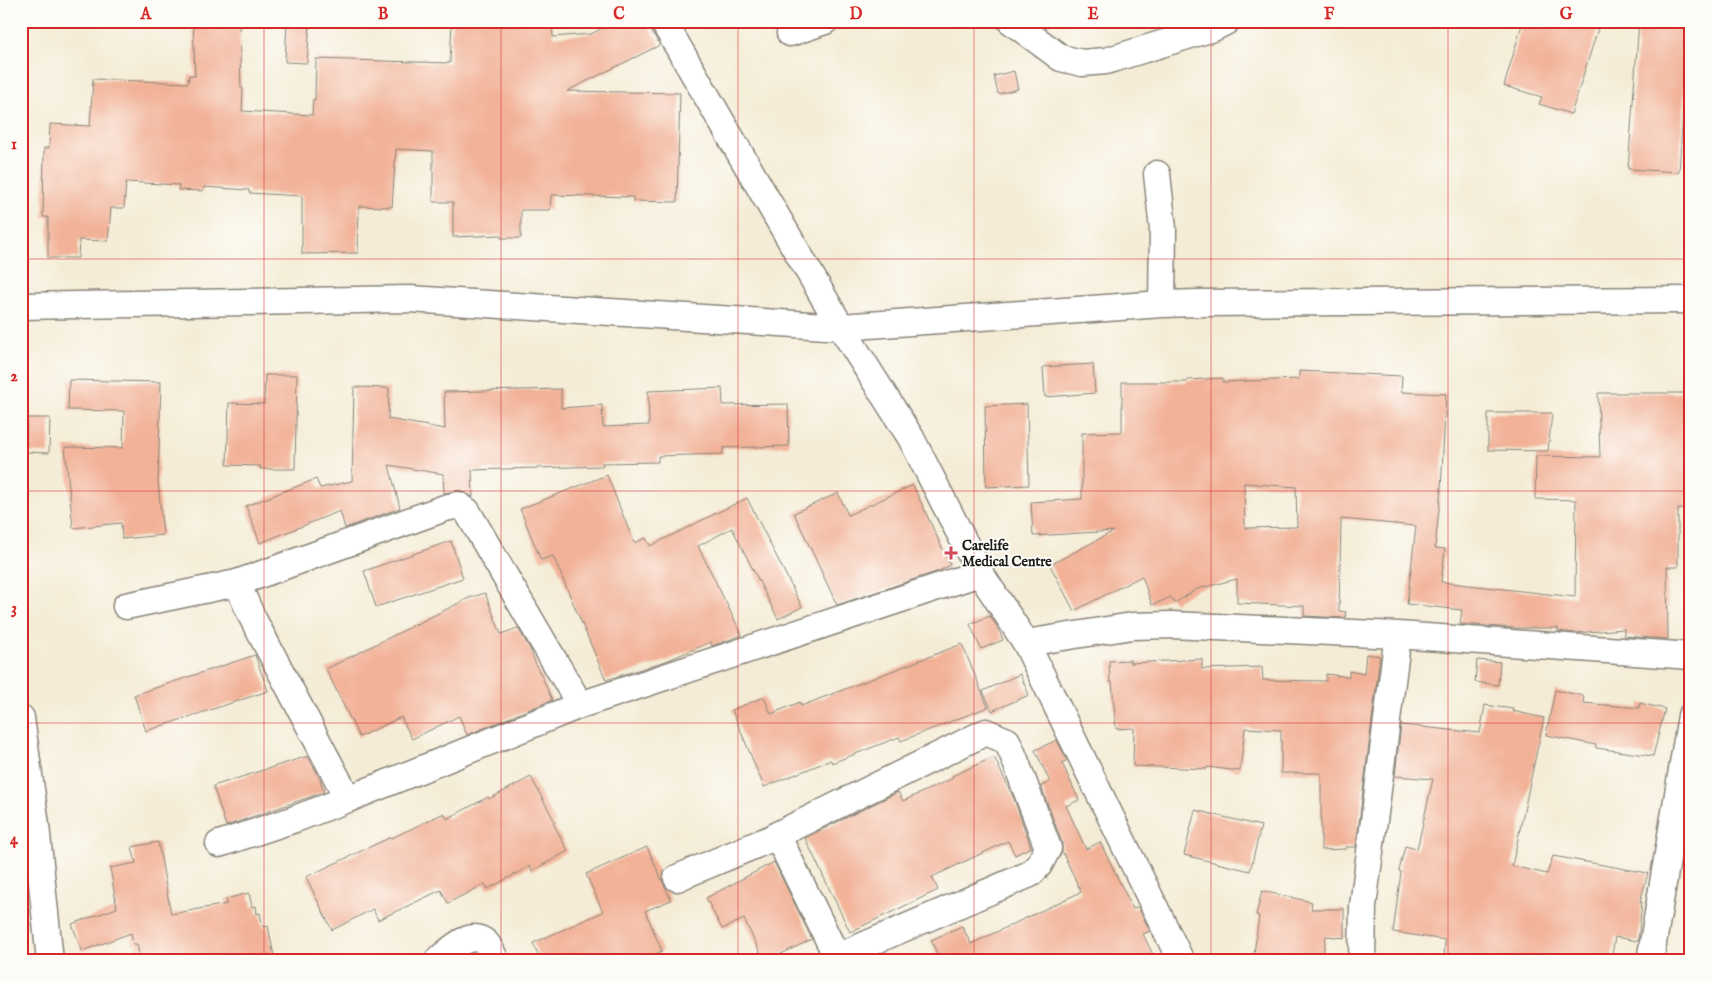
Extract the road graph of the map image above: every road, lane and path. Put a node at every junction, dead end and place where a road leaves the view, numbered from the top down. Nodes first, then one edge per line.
1 (663, 21) edge
2 (825, 21) edge
3 (1011, 21) edge
4 (1227, 21) edge
5 (790, 33) dead end
6 (1156, 174) dead end
7 (1691, 300) edge
8 (1162, 304) junction
9 (21, 306) edge
10 (841, 327) junction
11 (980, 573) junction
12 (237, 583) junction
13 (126, 606) dead end
14 (1398, 635) junction
15 (1026, 643) junction
16 (1691, 656) edge
17 (580, 705) junction
18 (1691, 716) edge
19 (21, 718) edge
20 (348, 799) junction
21 (777, 836) junction
22 (219, 844) dead end
23 (677, 878) dead end
24 (835, 960) edge
25 (50, 961) edge
26 (437, 961) edge
27 (496, 961) edge
28 (1181, 961) edge
29 (1362, 961) edge
30 (1650, 961) edge

1 - 10 street
2 - 5 street
3 - 4 street
6 - 8 street
7 - 8 street
8 - 10 street
9 - 10 street
10 - 11 street
11 - 15 street
11 - 17 street
12 - 13 street
12 - 17 street
12 - 20 street
14 - 15 street
14 - 16 street
14 - 29 street
15 - 28 street
17 - 20 street
18 - 30 street
19 - 25 street
20 - 22 street
21 - 23 street
21 - 24 street
21 - 24 street
26 - 27 street

